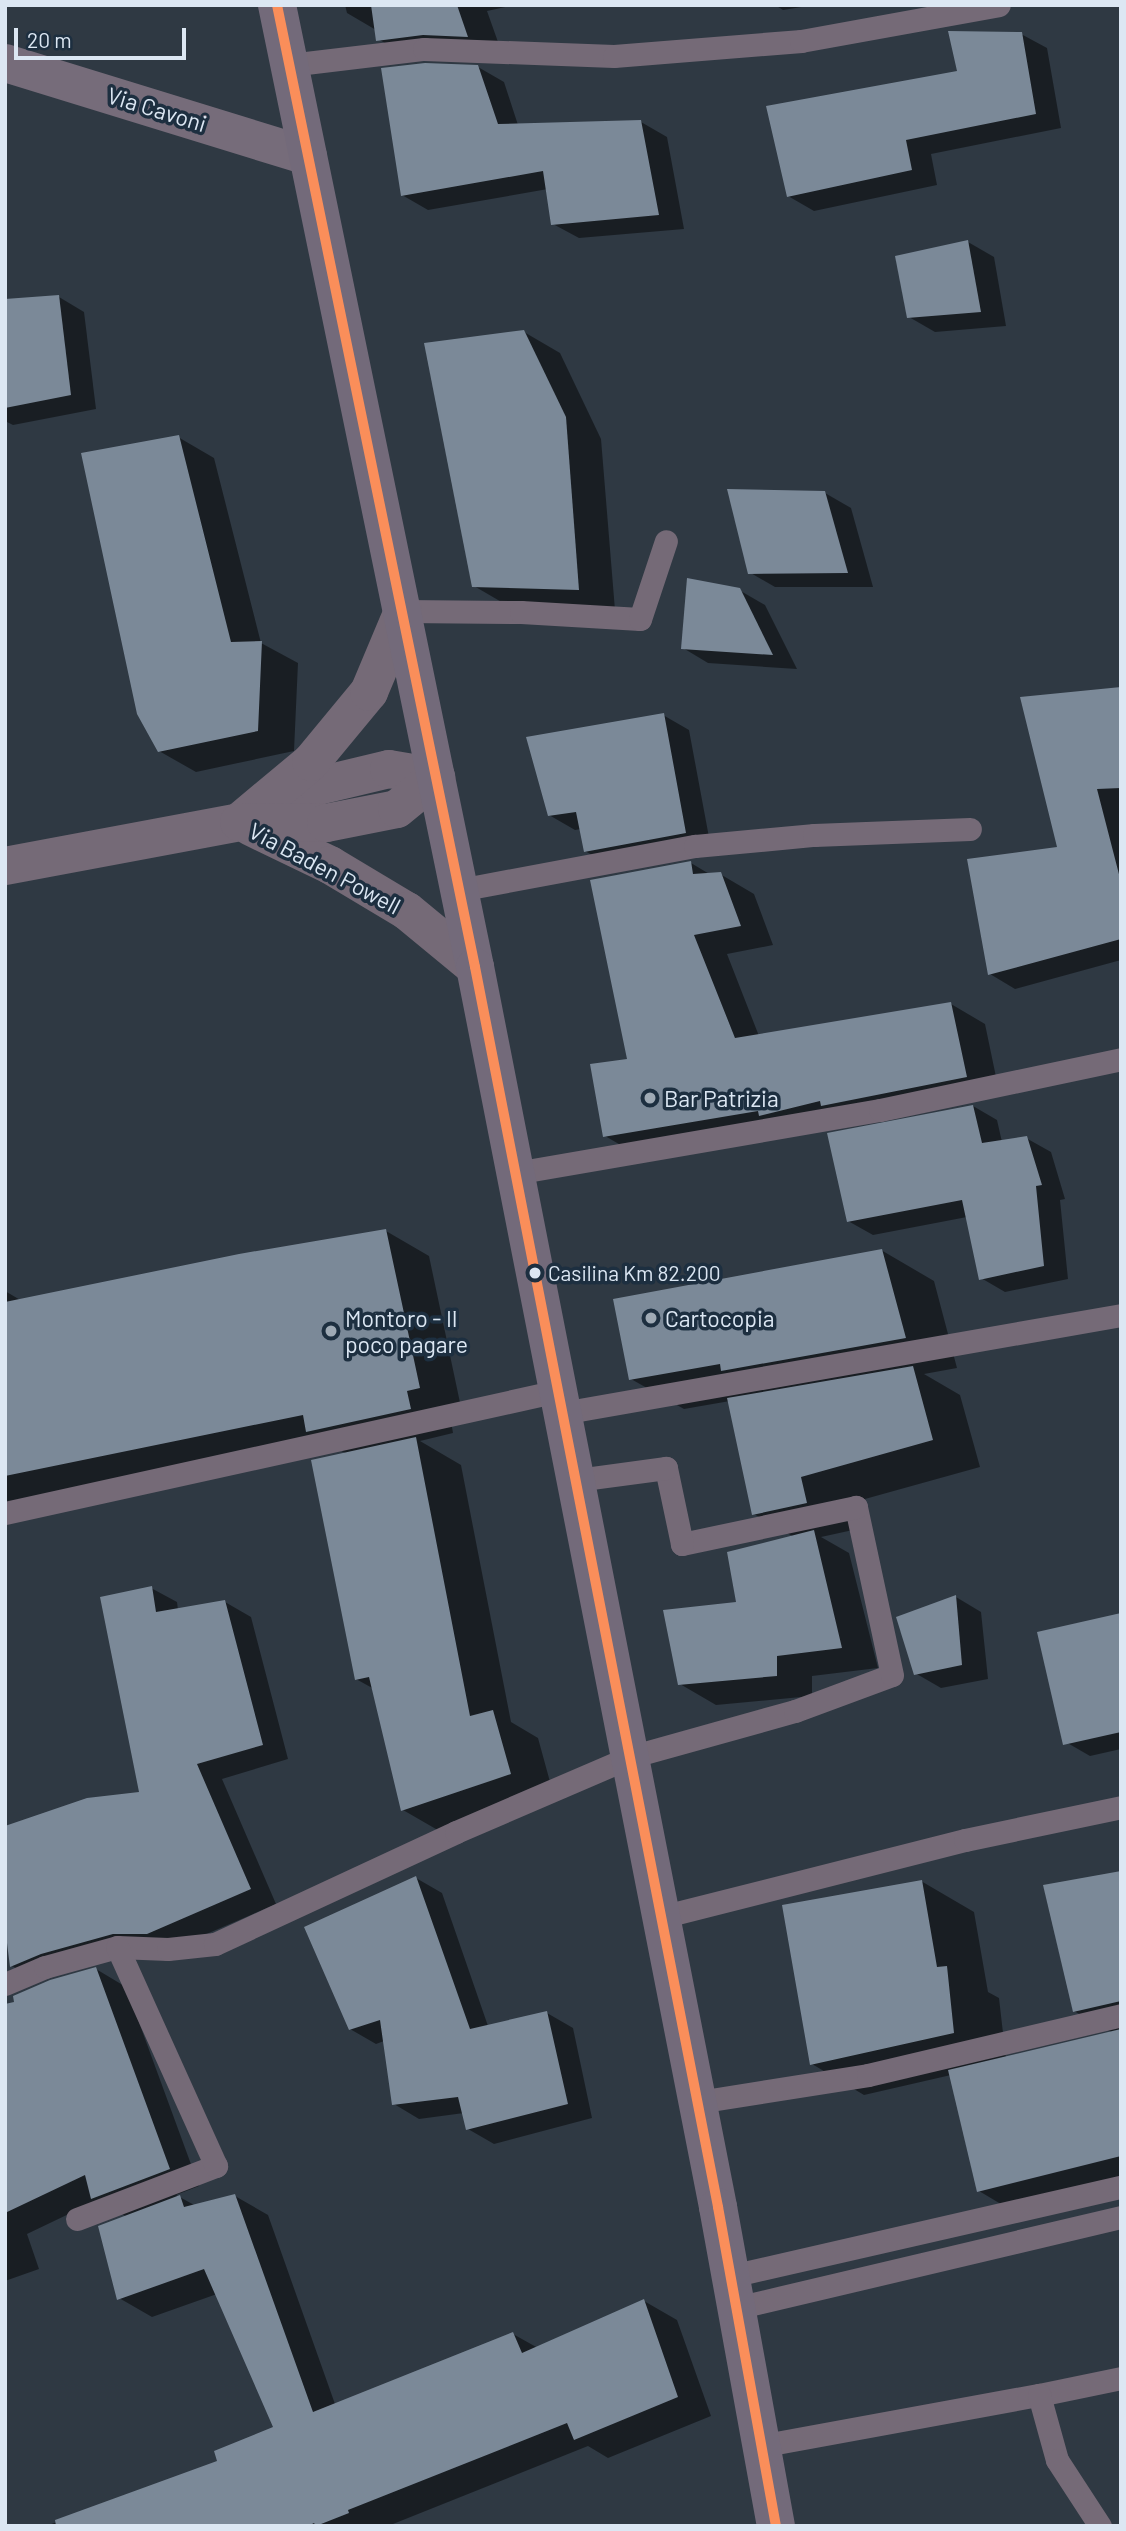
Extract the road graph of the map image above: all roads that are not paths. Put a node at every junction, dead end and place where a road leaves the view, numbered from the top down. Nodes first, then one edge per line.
1 (277, 5) edge
2 (999, 5) edge
3 (5, 63) edge
4 (289, 65) junction
5 (308, 156) junction
6 (666, 541) dead end
7 (403, 611) junction
8 (436, 777) junction
9 (239, 822) junction
10 (970, 828) dead end
11 (5, 866) edge
12 (459, 890) junction
13 (475, 967) junction
14 (1121, 1059) edge
15 (515, 1172) junction
16 (1121, 1315) edge
17 (560, 1402) junction
18 (576, 1480) junction
19 (5, 1513) edge
20 (630, 1757) junction
21 (1121, 1807) edge
22 (661, 1917) junction
23 (117, 1947) junction
24 (5, 1984) edge
25 (1121, 2015) edge
26 (698, 2102) junction
27 (1121, 2187) edge
28 (1121, 2217) edge
29 (76, 2219) dead end
30 (733, 2292) junction
31 (1121, 2378) edge
32 (1039, 2395) junction
33 (760, 2446) junction
34 (776, 2526) edge
35 (1100, 2526) edge

1 - 4 main road
2 - 4 lane
3 - 5 street, Via Cavoni
4 - 5 main road
5 - 7 main road
6 - 7 lane
7 - 8 main road
7 - 9 street, Via Baden Powell
8 - 9 street, Via Baden Powell
8 - 12 main road
9 - 11 street, Via Baden Powell
9 - 13 street, Via Baden Powell
10 - 12 lane
12 - 13 main road
13 - 15 main road
14 - 15 lane
15 - 17 main road
16 - 17 lane
17 - 18 main road
17 - 19 lane
18 - 20 main road
18 - 20 lane
20 - 22 main road
20 - 23 lane
21 - 22 lane
22 - 26 main road
23 - 24 lane
23 - 29 lane
25 - 26 lane
26 - 30 main road
27 - 30 lane
28 - 30 lane
30 - 33 main road
31 - 32 lane
32 - 33 lane
32 - 35 lane
33 - 34 main road

